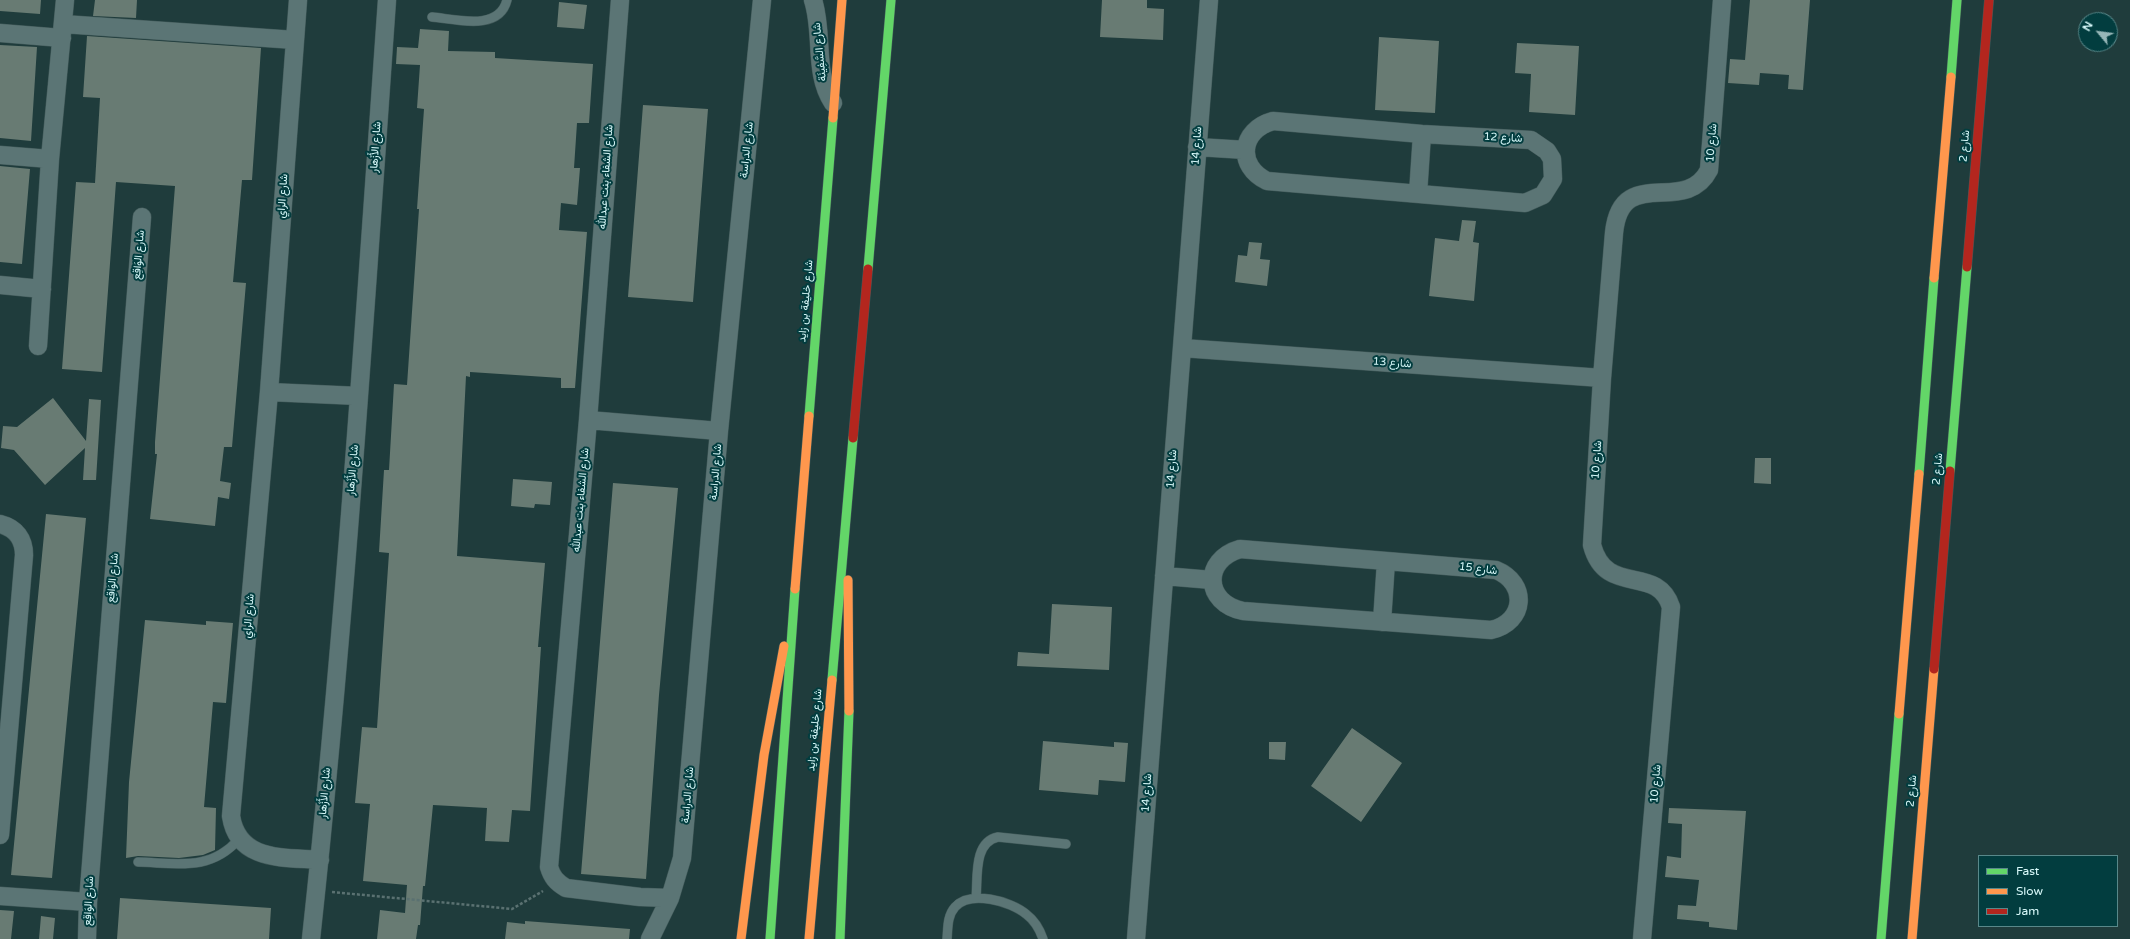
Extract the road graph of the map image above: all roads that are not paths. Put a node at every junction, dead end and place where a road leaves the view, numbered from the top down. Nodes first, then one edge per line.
1 (65, 0) edge
2 (298, 0) edge
3 (387, 0) edge
4 (507, 0) edge
5 (620, 0) edge
6 (762, 0) edge
7 (813, 0) edge
8 (842, 0) edge
9 (891, 0) edge
10 (1209, 0) edge
11 (1722, 0) edge
12 (1957, 0) edge
13 (1989, 0) edge
14 (432, 17) dead end
15 (63, 31) junction
16 (0, 33) edge
17 (295, 40) junction
18 (833, 103) junction
19 (1422, 134) junction
20 (1197, 147) junction
21 (1246, 150) junction
22 (0, 155) edge
23 (50, 158) junction
24 (1418, 194) junction
25 (142, 218) dead end
26 (0, 285) edge
27 (42, 289) junction
28 (38, 346) dead end
29 (1182, 348) junction
30 (1602, 378) junction
31 (269, 392) junction
32 (359, 396) junction
33 (588, 420) junction
34 (719, 431) junction
35 (845, 523) junction
36 (0, 524) edge
37 (1386, 561) junction
38 (1164, 576) junction
39 (1212, 580) junction
40 (794, 604) junction
41 (1382, 622) junction
42 (8, 654) edge
43 (2, 778) edge
44 (0, 835) edge
45 (239, 839) junction
46 (1066, 844) dead end
47 (320, 860) junction
48 (138, 862) dead end
49 (0, 896) edge
50 (670, 898) junction
51 (976, 898) junction
52 (88, 902) junction
53 (87, 939) edge
54 (311, 939) edge
55 (650, 939) edge
56 (740, 939) edge
57 (770, 939) edge
58 (809, 939) edge
59 (840, 939) edge
60 (947, 939) edge
61 (1043, 939) edge
62 (1136, 939) edge
63 (1642, 939) edge
64 (1881, 939) edge
65 (1912, 939) edge

1 - 15 street
2 - 17 street, شارع الراي
3 - 32 street, شارع الأَزْهار
4 - 14 lane
5 - 33 street, شارع الشفاء بنت عبدالله
6 - 34 street, شارع الدراسة
7 - 18 street, شارع السَّفِينَة
8 - 18 main road, شارع خليفة بن زايد
9 - 35 main road, شارع خليفة بن زايد
10 - 20 street, شارع 14
11 - 30 street, شارع 10
12 - 64 main road, شارع 2
13 - 65 main road, شارع 2
15 - 16 street
15 - 17 street
15 - 23 street
17 - 31 street, شارع الراي
18 - 40 main road, شارع خليفة بن زايد
19 - 21 street, شارع 12
19 - 24 street
19 - 24 street, شارع 12
20 - 21 street
20 - 29 street, شارع 14
21 - 24 street, شارع 12
22 - 23 street
23 - 27 street
25 - 52 street, شارع الوَاقِع
26 - 27 street
27 - 28 street
29 - 30 street, شارع 13
29 - 38 street, شارع 14
30 - 63 street, شارع 10
31 - 32 street
31 - 45 street, شارع الراي
32 - 47 street, شارع الأَزْهار
33 - 34 street
33 - 50 street, شارع الشفاء بنت عبدالله
34 - 50 street, شارع الدراسة
35 - 58 main road, شارع خليفة بن زايد
35 - 59 main road, شارع خليفة بن زايد
36 - 42 street
37 - 39 street, شارع 15
37 - 41 street
37 - 41 street, شارع 15
38 - 39 street
38 - 62 street, شارع 14
39 - 41 street, شارع 15
40 - 56 main road, شارع خليفة بن زايد
40 - 57 main road, شارع خليفة بن زايد
42 - 43 street
43 - 44 street
45 - 47 street
45 - 48 lane
46 - 51 lane
47 - 54 street, شارع الأَزْهار
49 - 52 street
50 - 55 street, شارع الدراسة
51 - 60 lane
51 - 61 lane
52 - 53 street, شارع الوَاقِع

